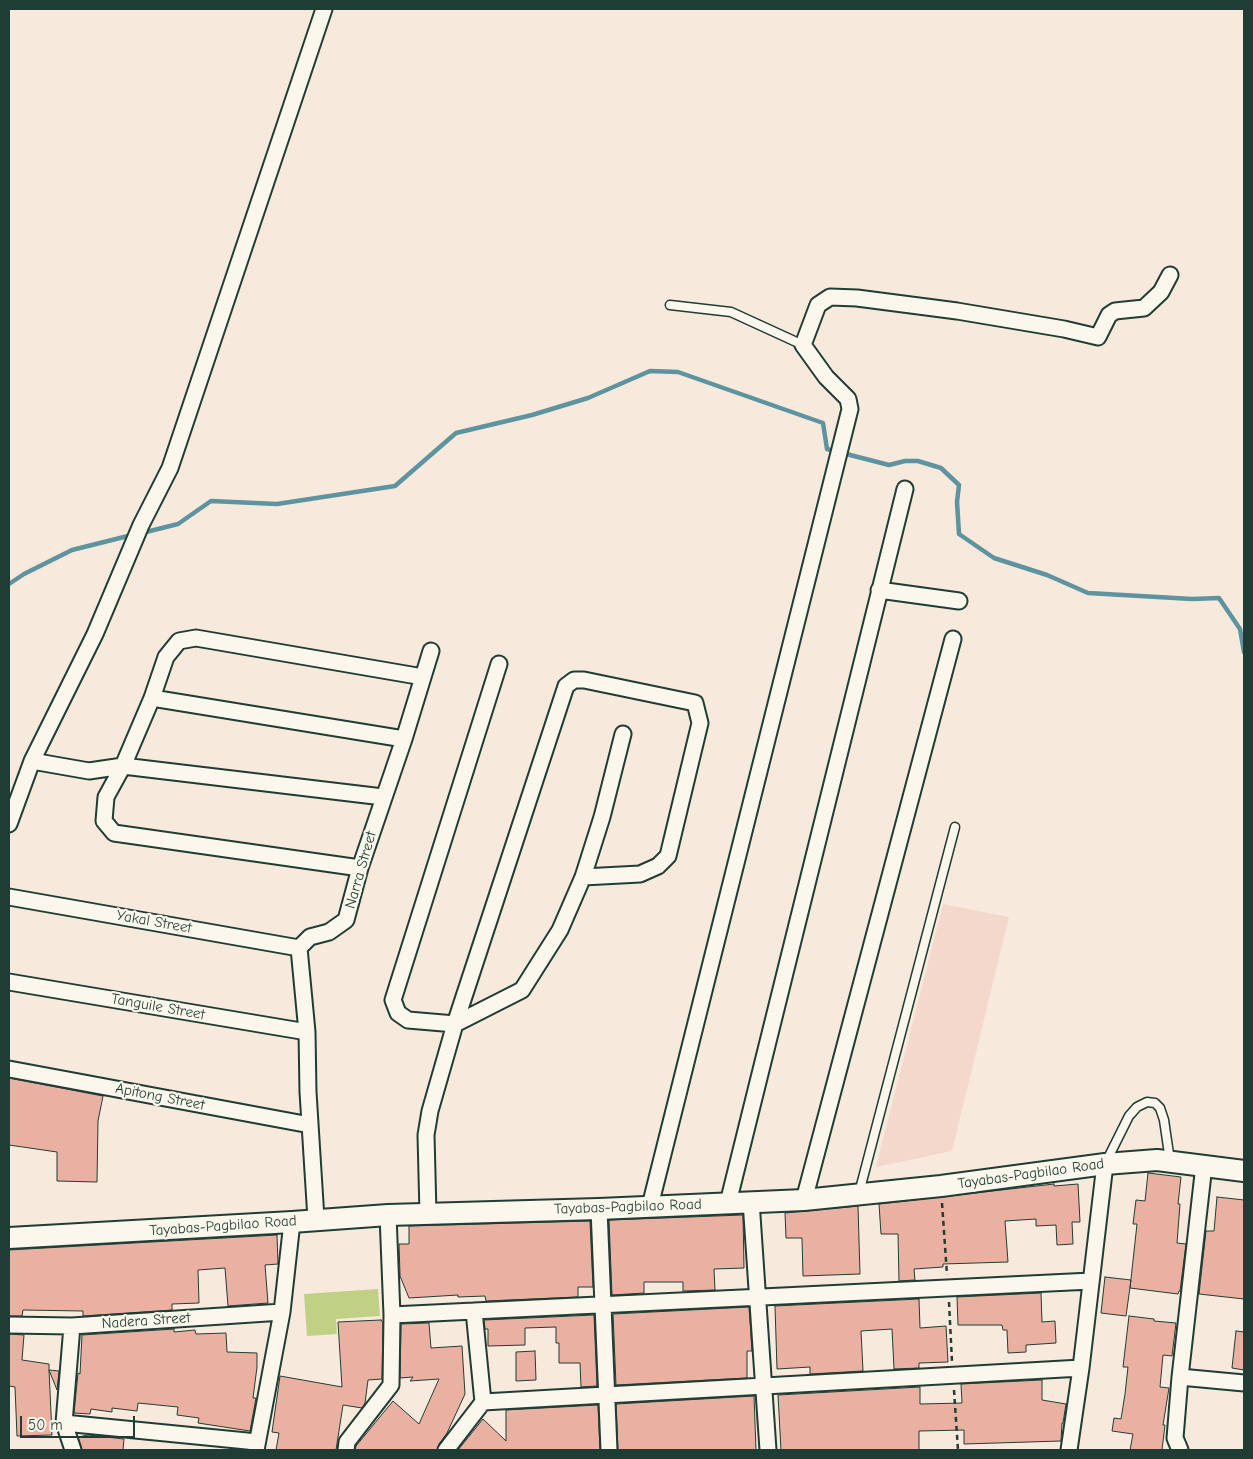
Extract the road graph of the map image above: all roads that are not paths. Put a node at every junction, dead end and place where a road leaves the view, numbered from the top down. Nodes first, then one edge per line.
1 (324, 9) edge
2 (1170, 275) dead end
3 (670, 305) dead end
4 (803, 345) junction
5 (905, 489) dead end
6 (879, 590) junction
7 (959, 601) dead end
8 (953, 639) dead end
9 (431, 651) dead end
10 (499, 664) dead end
11 (423, 677) junction
12 (152, 698) junction
13 (622, 734) dead end
14 (404, 739) junction
15 (32, 761) junction
16 (123, 766) junction
17 (383, 797) junction
18 (9, 824) edge
19 (954, 827) dead end
20 (360, 868) junction
21 (583, 877) junction
22 (9, 897) edge
23 (299, 948) junction
24 (9, 982) edge
25 (455, 1024) junction
26 (307, 1032) junction
27 (9, 1069) edge
28 (310, 1125) junction
29 (1170, 1161) junction
30 (1105, 1164) junction
31 (1204, 1165) junction
32 (1244, 1171) edge
33 (858, 1195) junction
34 (804, 1200) junction
35 (751, 1201) junction
36 (728, 1203) junction
37 (650, 1206) junction
38 (599, 1209) junction
39 (428, 1214) junction
40 (388, 1215) junction
41 (316, 1220) junction
42 (292, 1222) junction
43 (9, 1238) edge
44 (1091, 1281) junction
45 (758, 1297) junction
46 (603, 1305) junction
47 (474, 1311) junction
48 (282, 1312) junction
49 (392, 1315) junction
50 (9, 1325) edge
51 (72, 1326) junction
52 (1081, 1368) junction
53 (1180, 1377) junction
54 (1244, 1383) edge
55 (764, 1386) junction
56 (607, 1395) junction
57 (483, 1402) junction
58 (64, 1423) junction
59 (256, 1446) edge
60 (73, 1450) edge
61 (346, 1450) edge
62 (446, 1450) edge
63 (609, 1450) edge
64 (768, 1450) edge
65 (1069, 1450) edge
66 (1180, 1450) edge

1 - 15 street
2 - 4 street
3 - 4 lane
4 - 37 street
5 - 6 street
6 - 7 street
6 - 36 street
8 - 34 street
9 - 11 street, Narra Street
10 - 25 street
11 - 12 street
11 - 14 street, Narra Street
12 - 14 street
12 - 16 street
13 - 21 street
14 - 17 street, Narra Street
15 - 16 street
15 - 18 street
16 - 17 street
16 - 20 street
17 - 20 street, Narra Street
19 - 33 lane
20 - 23 street, Narra Street
21 - 25 street
21 - 25 street
22 - 23 street, Yakal Street
23 - 26 street
24 - 26 street, Tanguile Street
25 - 39 street
26 - 28 street
27 - 28 street, Apitong Street
28 - 41 street
29 - 30 main road, Tayabas-Pagbilao Road
29 - 30 lane
29 - 31 main road, Tayabas-Pagbilao Road
30 - 33 main road, Tayabas-Pagbilao Road
30 - 44 street
31 - 32 main road, Tayabas-Pagbilao Road
31 - 53 street
33 - 34 main road, Tayabas-Pagbilao Road
34 - 35 main road, Tayabas-Pagbilao Road
35 - 36 main road, Tayabas-Pagbilao Road
35 - 45 street
36 - 37 main road, Tayabas-Pagbilao Road
37 - 38 main road, Tayabas-Pagbilao Road
38 - 39 main road, Tayabas-Pagbilao Road
38 - 46 street
39 - 40 main road, Tayabas-Pagbilao Road
40 - 41 main road, Tayabas-Pagbilao Road
40 - 49 street
41 - 42 main road, Tayabas-Pagbilao Road
42 - 43 main road, Tayabas-Pagbilao Road
42 - 48 street
44 - 45 street
44 - 52 street
45 - 46 street
45 - 55 street
46 - 47 street
46 - 56 street
47 - 49 street
47 - 57 street
48 - 51 street, Nadera Street
48 - 59 street
49 - 61 street
50 - 51 street, Nadera Street
51 - 58 street
52 - 55 street
52 - 65 street
53 - 54 street
53 - 66 street
55 - 56 street
55 - 64 street
56 - 57 street
56 - 63 street
57 - 62 street
58 - 59 street
58 - 60 street

